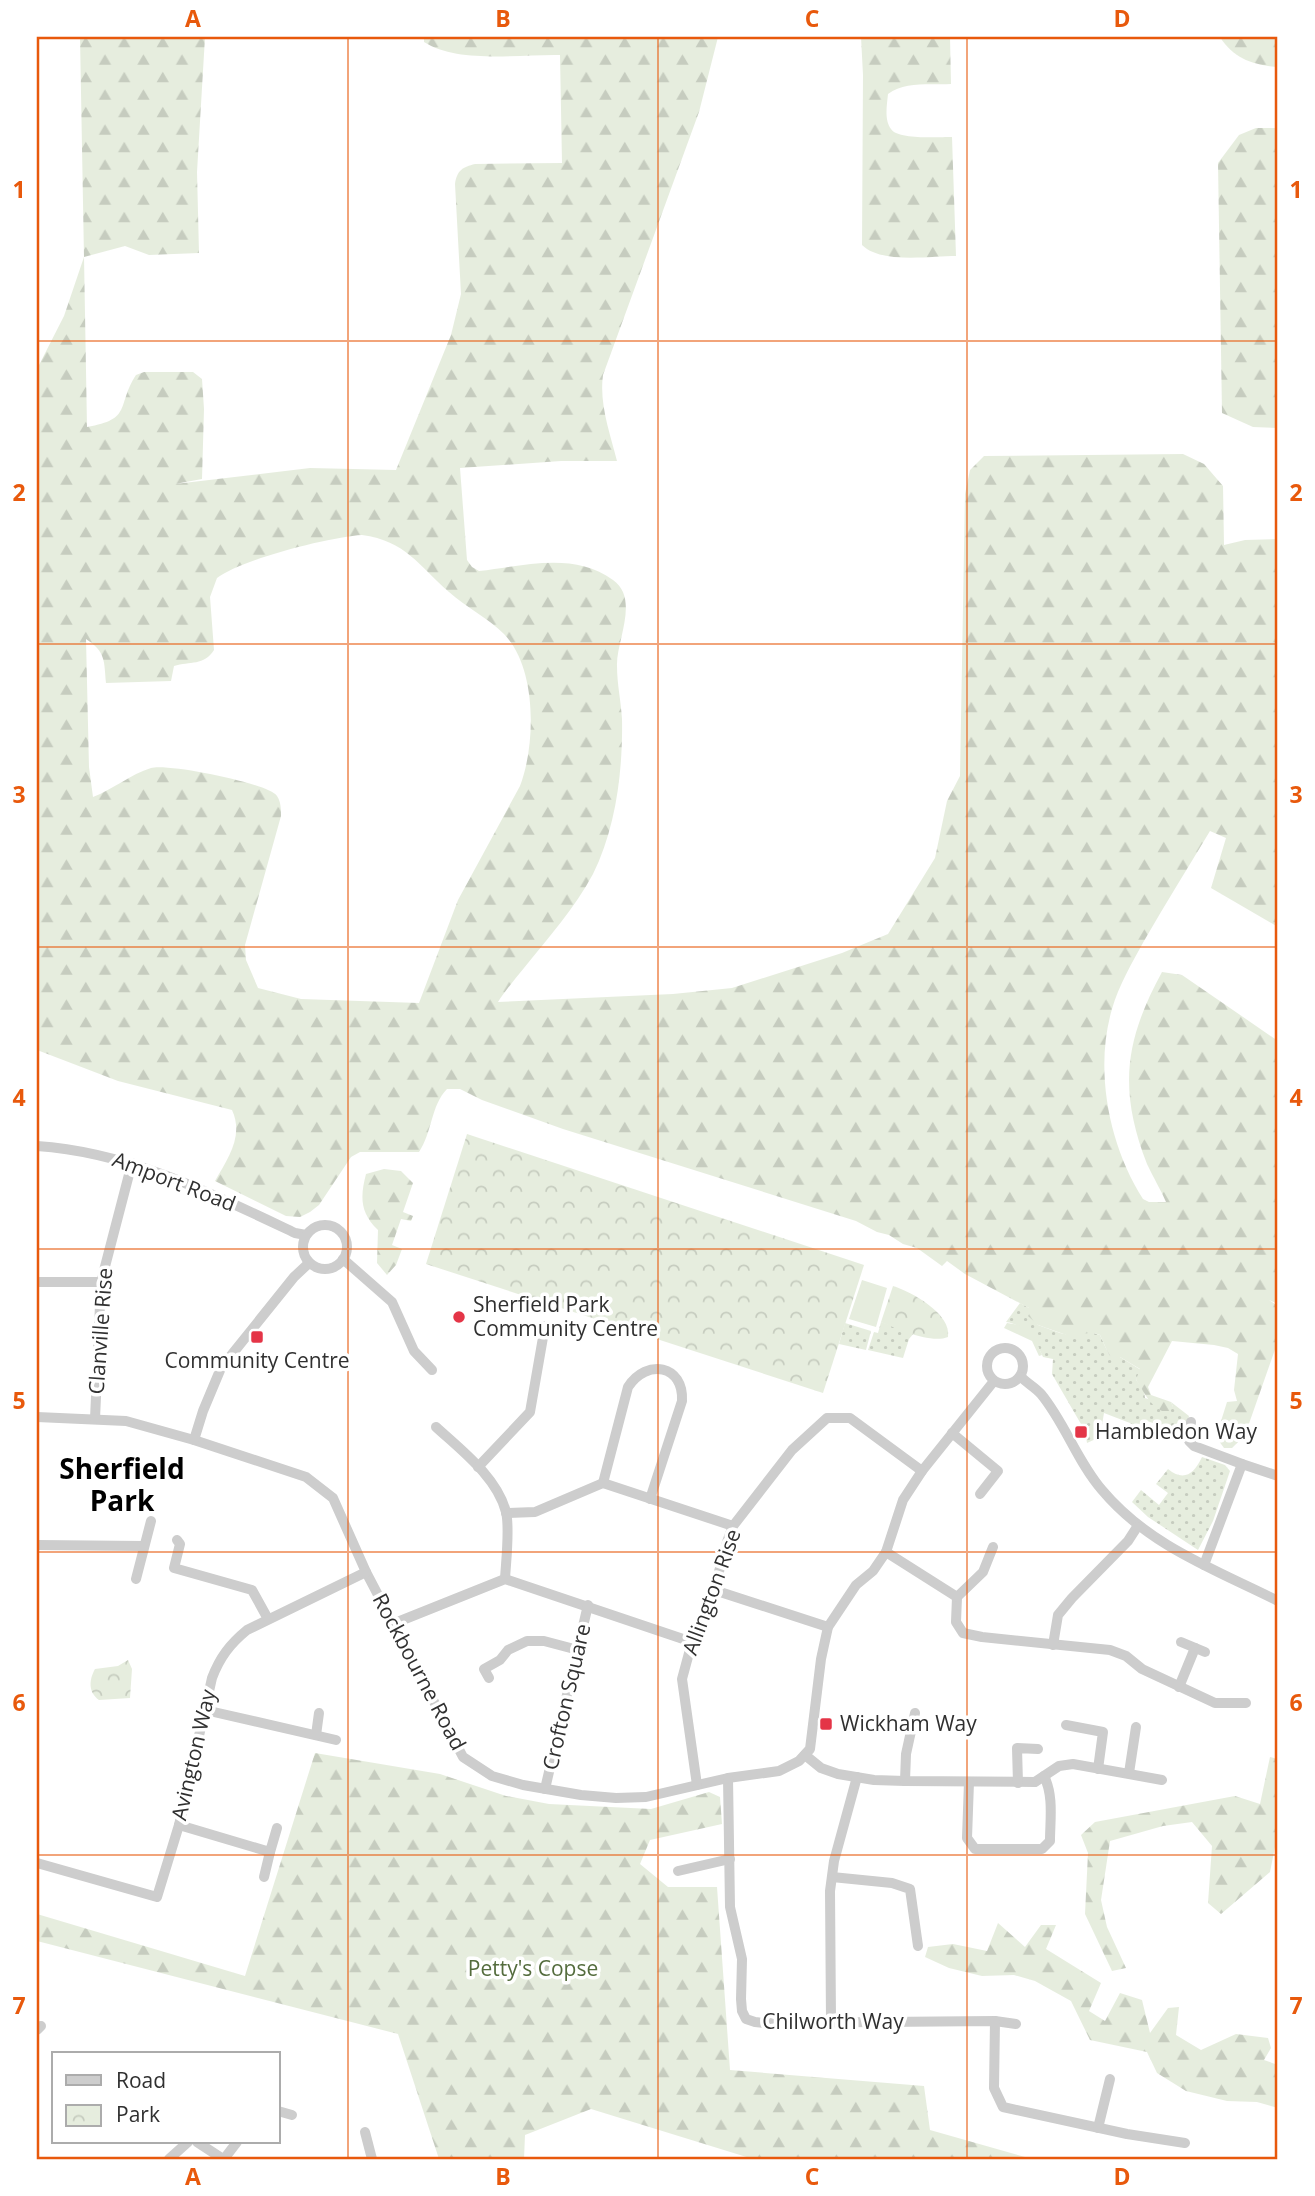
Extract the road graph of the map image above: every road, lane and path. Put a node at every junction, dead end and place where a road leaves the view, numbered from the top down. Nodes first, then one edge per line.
1 (37, 1146) edge
2 (132, 1163) junction
3 (306, 1235) junction
4 (343, 1259) junction
5 (309, 1263) junction
6 (37, 1282) edge
7 (101, 1282) junction
8 (545, 1326) dead end
9 (432, 1370) dead end
10 (1021, 1377) junction
11 (994, 1381) junction
12 (37, 1416) edge
13 (95, 1419) junction
14 (1191, 1422) dead end
15 (436, 1427) dead end
16 (952, 1433) junction
17 (194, 1440) junction
18 (1242, 1464) junction
19 (478, 1467) junction
20 (922, 1471) junction
21 (1278, 1476) edge
22 (603, 1483) junction
23 (979, 1494) dead end
24 (650, 1499) junction
25 (506, 1513) junction
26 (151, 1521) dead end
27 (733, 1526) junction
28 (1137, 1527) junction
29 (177, 1540) dead end
30 (37, 1545) edge
31 (144, 1546) junction
32 (993, 1547) dead end
33 (886, 1552) junction
34 (1204, 1564) junction
35 (366, 1572) junction
36 (505, 1578) junction
37 (136, 1579) dead end
38 (714, 1590) junction
39 (957, 1597) junction
40 (1278, 1601) edge
41 (588, 1605) junction
42 (268, 1619) junction
43 (395, 1623) junction
44 (828, 1628) junction
45 (692, 1642) junction
46 (1181, 1642) dead end
47 (1054, 1645) junction
48 (578, 1650) junction
49 (489, 1678) dead end
50 (1180, 1686) junction
51 (1246, 1703) dead end
52 (205, 1710) junction
53 (319, 1713) dead end
54 (915, 1713) dead end
55 (1066, 1725) dead end
56 (1136, 1727) dead end
57 (316, 1735) junction
58 (336, 1740) dead end
59 (1038, 1749) dead end
60 (805, 1755) junction
61 (1098, 1769) junction
62 (1129, 1773) junction
63 (1044, 1776) junction
64 (857, 1777) junction
65 (728, 1778) junction
66 (1162, 1780) dead end
67 (905, 1781) junction
68 (969, 1782) junction
69 (1018, 1783) junction
70 (697, 1785) junction
71 (545, 1789) junction
72 (178, 1825) junction
73 (277, 1828) dead end
74 (270, 1852) junction
75 (730, 1859) junction
76 (37, 1863) edge
77 (678, 1871) dead end
78 (264, 1877) dead end
79 (832, 1877) junction
80 (918, 1946) dead end
81 (831, 2021) junction
82 (995, 2021) junction
83 (1016, 2024) dead end
84 (1110, 2079) dead end
85 (280, 2112) edge
86 (292, 2115) dead end
87 (1098, 2128) junction
88 (365, 2132) dead end
89 (1185, 2143) dead end
90 (186, 2144) edge
91 (200, 2144) edge
92 (235, 2144) edge
93 (169, 2159) edge
94 (223, 2159) edge
95 (372, 2159) edge

1 - 2 street, Amport Road
2 - 3 street, Amport Road
2 - 7 street, Clanville Rise
3 - 4 street
3 - 5 street
4 - 5 street
4 - 9 street
5 - 17 street
6 - 7 street
7 - 13 street, Clanville Rise
8 - 19 street
10 - 11 street
10 - 11 street
10 - 28 street
11 - 16 street
12 - 13 street, Rockbourne Road
13 - 17 street, Rockbourne Road
14 - 18 street
15 - 19 street
16 - 20 street
16 - 23 street
17 - 35 street, Rockbourne Road
18 - 21 street
18 - 34 street
19 - 25 street
20 - 27 street, Allington Rise
20 - 33 street
22 - 24 street
22 - 24 street
22 - 25 street
24 - 27 street
25 - 36 street
26 - 31 street
27 - 38 street, Allington Rise
28 - 34 street
28 - 47 street
29 - 42 street
30 - 31 street
31 - 37 street
32 - 39 street
33 - 39 street
33 - 44 street
34 - 40 street
35 - 42 street, Avington Way
35 - 43 street, Rockbourne Road
36 - 41 street
36 - 43 street
38 - 44 street
38 - 45 street, Allington Rise
39 - 47 street
41 - 45 street
41 - 48 street, Crofton Square
42 - 52 street, Avington Way
43 - 71 street, Rockbourne Road
44 - 60 street
45 - 70 street, Allington Rise
46 - 50 street
47 - 50 street
48 - 49 street
48 - 71 street, Crofton Square
50 - 51 street
52 - 57 street
52 - 72 street, Avington Way
53 - 57 street
54 - 67 street
55 - 61 street
56 - 62 street
57 - 58 street
59 - 69 street
60 - 64 street
60 - 65 street, Rockbourne Road
61 - 62 street
61 - 63 street
62 - 66 street
63 - 68 street
63 - 69 street
64 - 67 street
64 - 79 street
65 - 70 street, Rockbourne Road
65 - 75 street, Chilworth Way
67 - 68 street
68 - 69 street
70 - 71 street, Rockbourne Road
72 - 74 street
72 - 76 street, Avington Way
73 - 74 street
74 - 78 street
75 - 77 street
75 - 81 street, Chilworth Way
79 - 80 street
79 - 81 street
81 - 82 street, Chilworth Way
82 - 83 street, Chilworth Way
82 - 87 street
84 - 87 street
85 - 86 street
87 - 89 street
88 - 95 street
90 - 93 street
91 - 94 street
92 - 94 street

